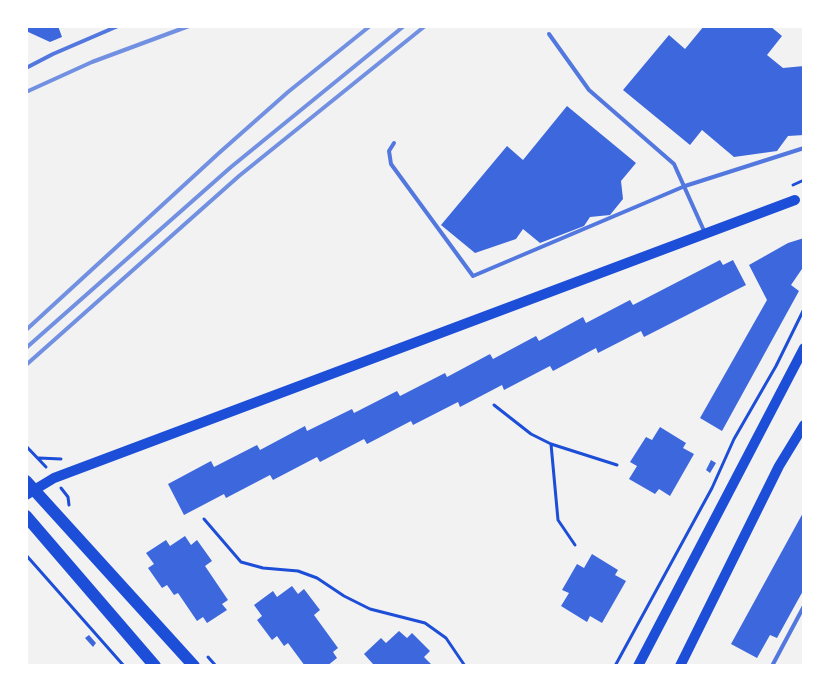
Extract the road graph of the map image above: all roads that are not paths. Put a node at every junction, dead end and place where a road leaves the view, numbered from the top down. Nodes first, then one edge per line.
1 (118, 26) edge
2 (549, 34) dead end
3 (26, 68) edge
4 (394, 143) dead end
5 (804, 148) edge
6 (685, 186) junction
7 (795, 200) dead end
8 (705, 233) junction
9 (804, 348) edge
10 (804, 425) edge
11 (29, 488) edge
12 (26, 516) edge
13 (804, 606) edge
14 (155, 666) edge
15 (194, 666) edge
16 (638, 666) edge
17 (680, 666) edge
18 (772, 666) edge

1 - 3 lane
2 - 6 lane
4 - 6 lane
5 - 6 lane
6 - 8 lane
7 - 8 main road
8 - 11 main road
9 - 16 main road
10 - 17 main road
11 - 15 main road
12 - 14 main road
13 - 18 lane

